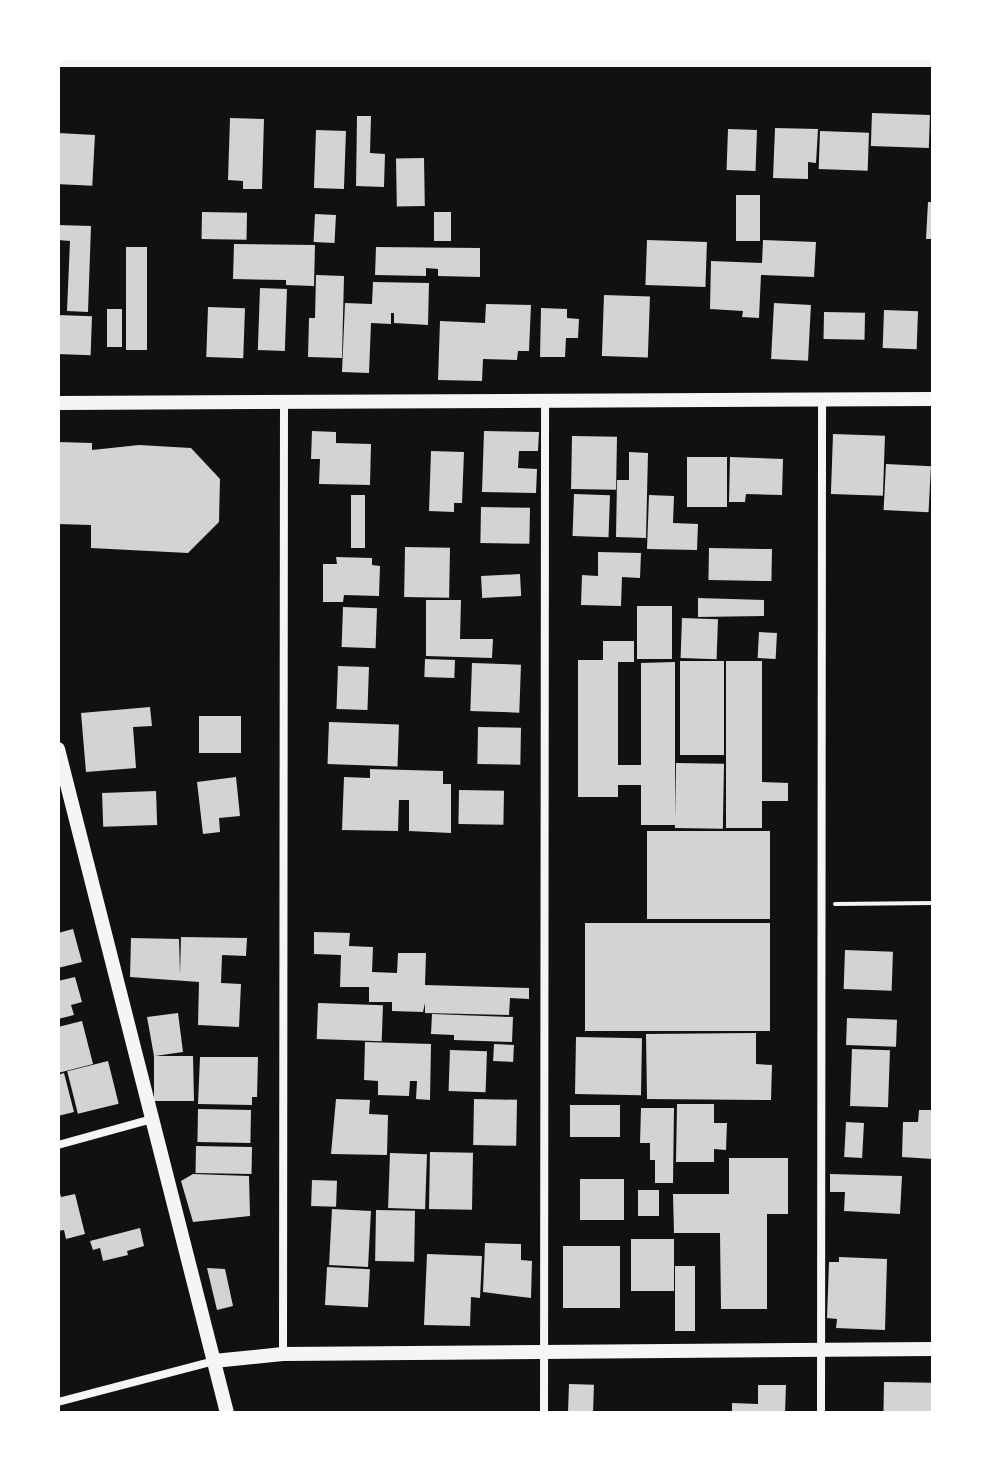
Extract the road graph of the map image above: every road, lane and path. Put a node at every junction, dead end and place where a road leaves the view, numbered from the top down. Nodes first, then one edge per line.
1 (58, 59) edge
2 (933, 59) edge
3 (933, 399) edge
4 (284, 401) junction
5 (545, 401) junction
6 (822, 402) junction
7 (58, 403) edge
8 (58, 749) edge
9 (933, 903) edge
10 (822, 904) junction
11 (152, 1119) junction
12 (58, 1145) edge
13 (933, 1349) edge
14 (544, 1352) junction
15 (822, 1352) junction
16 (283, 1354) junction
17 (214, 1361) junction
18 (58, 1402) edge
19 (227, 1413) edge
20 (544, 1413) edge
21 (821, 1413) edge

1 - 2 main road
3 - 6 street
4 - 5 street
4 - 7 street
4 - 16 street
5 - 6 street
5 - 14 street
6 - 10 street
8 - 11 street
9 - 10 path
10 - 15 street
11 - 12 street
11 - 17 street
13 - 15 street
14 - 15 street
14 - 16 street
14 - 20 street
15 - 21 street
16 - 17 street
17 - 18 street
17 - 19 street

